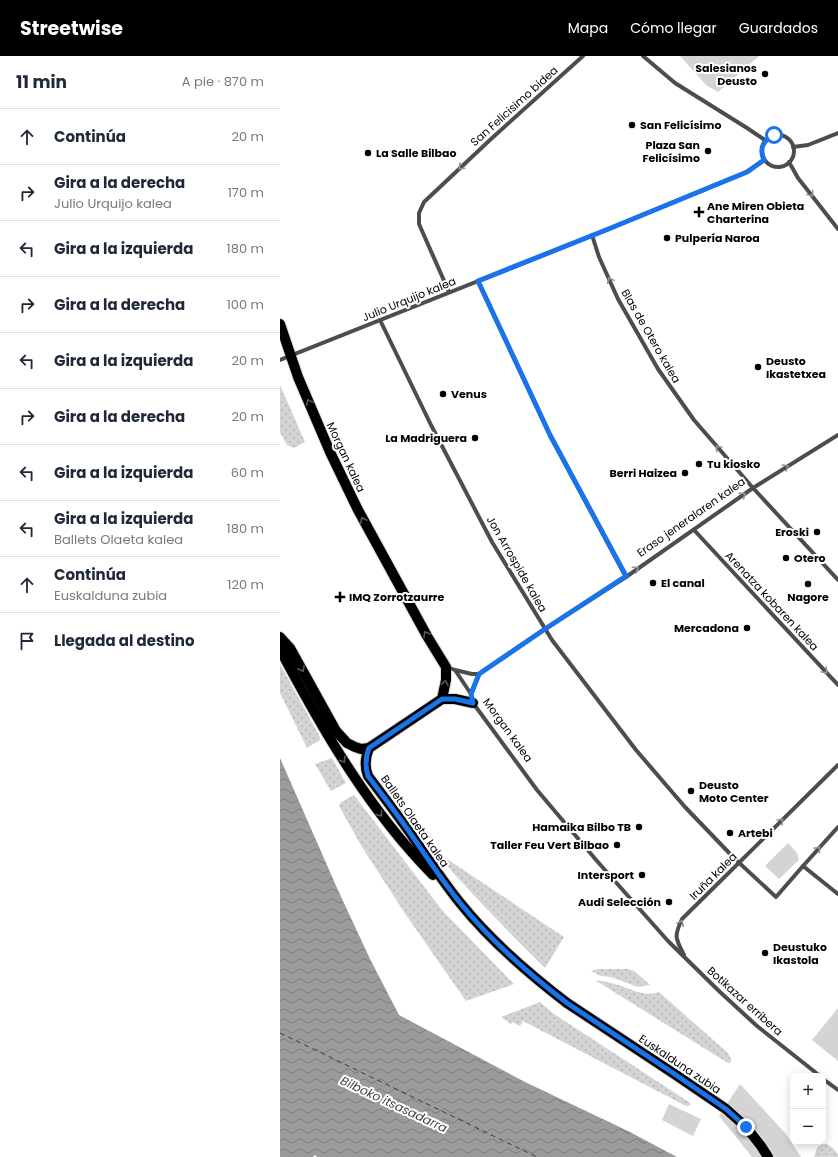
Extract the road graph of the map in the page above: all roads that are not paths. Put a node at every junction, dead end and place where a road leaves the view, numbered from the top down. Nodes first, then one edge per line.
1 (583, 56) edge
2 (643, 56) edge
3 (838, 133) edge
4 (765, 140) junction
5 (793, 147) junction
6 (764, 160) junction
7 (789, 162) junction
8 (838, 230) edge
9 (592, 235) junction
10 (478, 281) junction
11 (449, 292) junction
12 (380, 320) junction
13 (280, 324) edge
14 (290, 355) junction
15 (280, 360) edge
16 (838, 435) edge
17 (753, 488) junction
18 (694, 530) junction
19 (626, 576) junction
20 (838, 580) edge
21 (545, 629) junction
22 (280, 637) edge
23 (280, 646) edge
24 (451, 669) junction
25 (479, 674) junction
26 (838, 685) edge
27 (442, 699) junction
28 (472, 699) junction
29 (369, 748) junction
30 (838, 765) edge
31 (838, 827) edge
32 (739, 862) junction
33 (803, 866) junction
34 (448, 888) junction
35 (838, 894) edge
36 (662, 934) joint
37 (686, 959) junction
38 (567, 1003) joint
39 (816, 1073) edge
40 (826, 1080) edge
41 (838, 1090) edge
42 (768, 1157) edge

1 -> 11 street, San Felicisimo bidea
2 - 4 street
3 - 5 street
4 - 5 street
4 - 6 street
5 - 7 street
6 - 7 street
6 - 9 street, Julio Urquijo kalea
7 -> 8 street
9 - 10 street, Julio Urquijo kalea
17 -> 9 street, Blas de Otero kalea
10 - 11 street, Julio Urquijo kalea
10 - 19 street
11 - 12 street, Julio Urquijo kalea
12 - 14 street, Julio Urquijo kalea
12 - 21 street, Jon Arrospide kalea
13 - 14 main road, Morgan kalea
14 - 15 street, Julio Urquijo kalea
24 -> 14 main road, Morgan kalea
17 -> 16 street, Eraso jeneralaren kalea
18 -> 17 street, Eraso jeneralaren kalea
17 - 20 street, Blas de Otero kalea
19 -> 18 street, Eraso jeneralaren kalea
18 -> 26 street, Arenatza kobaren kalea
19 - 21 street, Eraso jeneralaren kalea
21 - 25 street, Eraso jeneralaren kalea
21 - 32 street, Jon Arrospide kalea
22 -> 29 main road
23 -> 34 main road, Ballets Olaeta kalea
24 - 25 street
27 -> 24 main road
24 - 28 street, Morgan kalea
25 - 28 street
27 - 28 main road
27 - 29 main road
28 - 36 street, Morgan kalea
29 - 34 main road, Ballets Olaeta kalea
32 -> 30 street, Iruña kalea
33 -> 31 street
32 - 33 street, Jon Arrospide kalea
37 -> 32 street, Iruña kalea
33 - 35 street
34 - 38 main road, Ballets Olaeta kalea
36 - 37 street, Botikazar erribera
37 - 39 street, Botikazar erribera
38 - 42 main road, Euskalduna zubia, bridge
40 - 41 street

